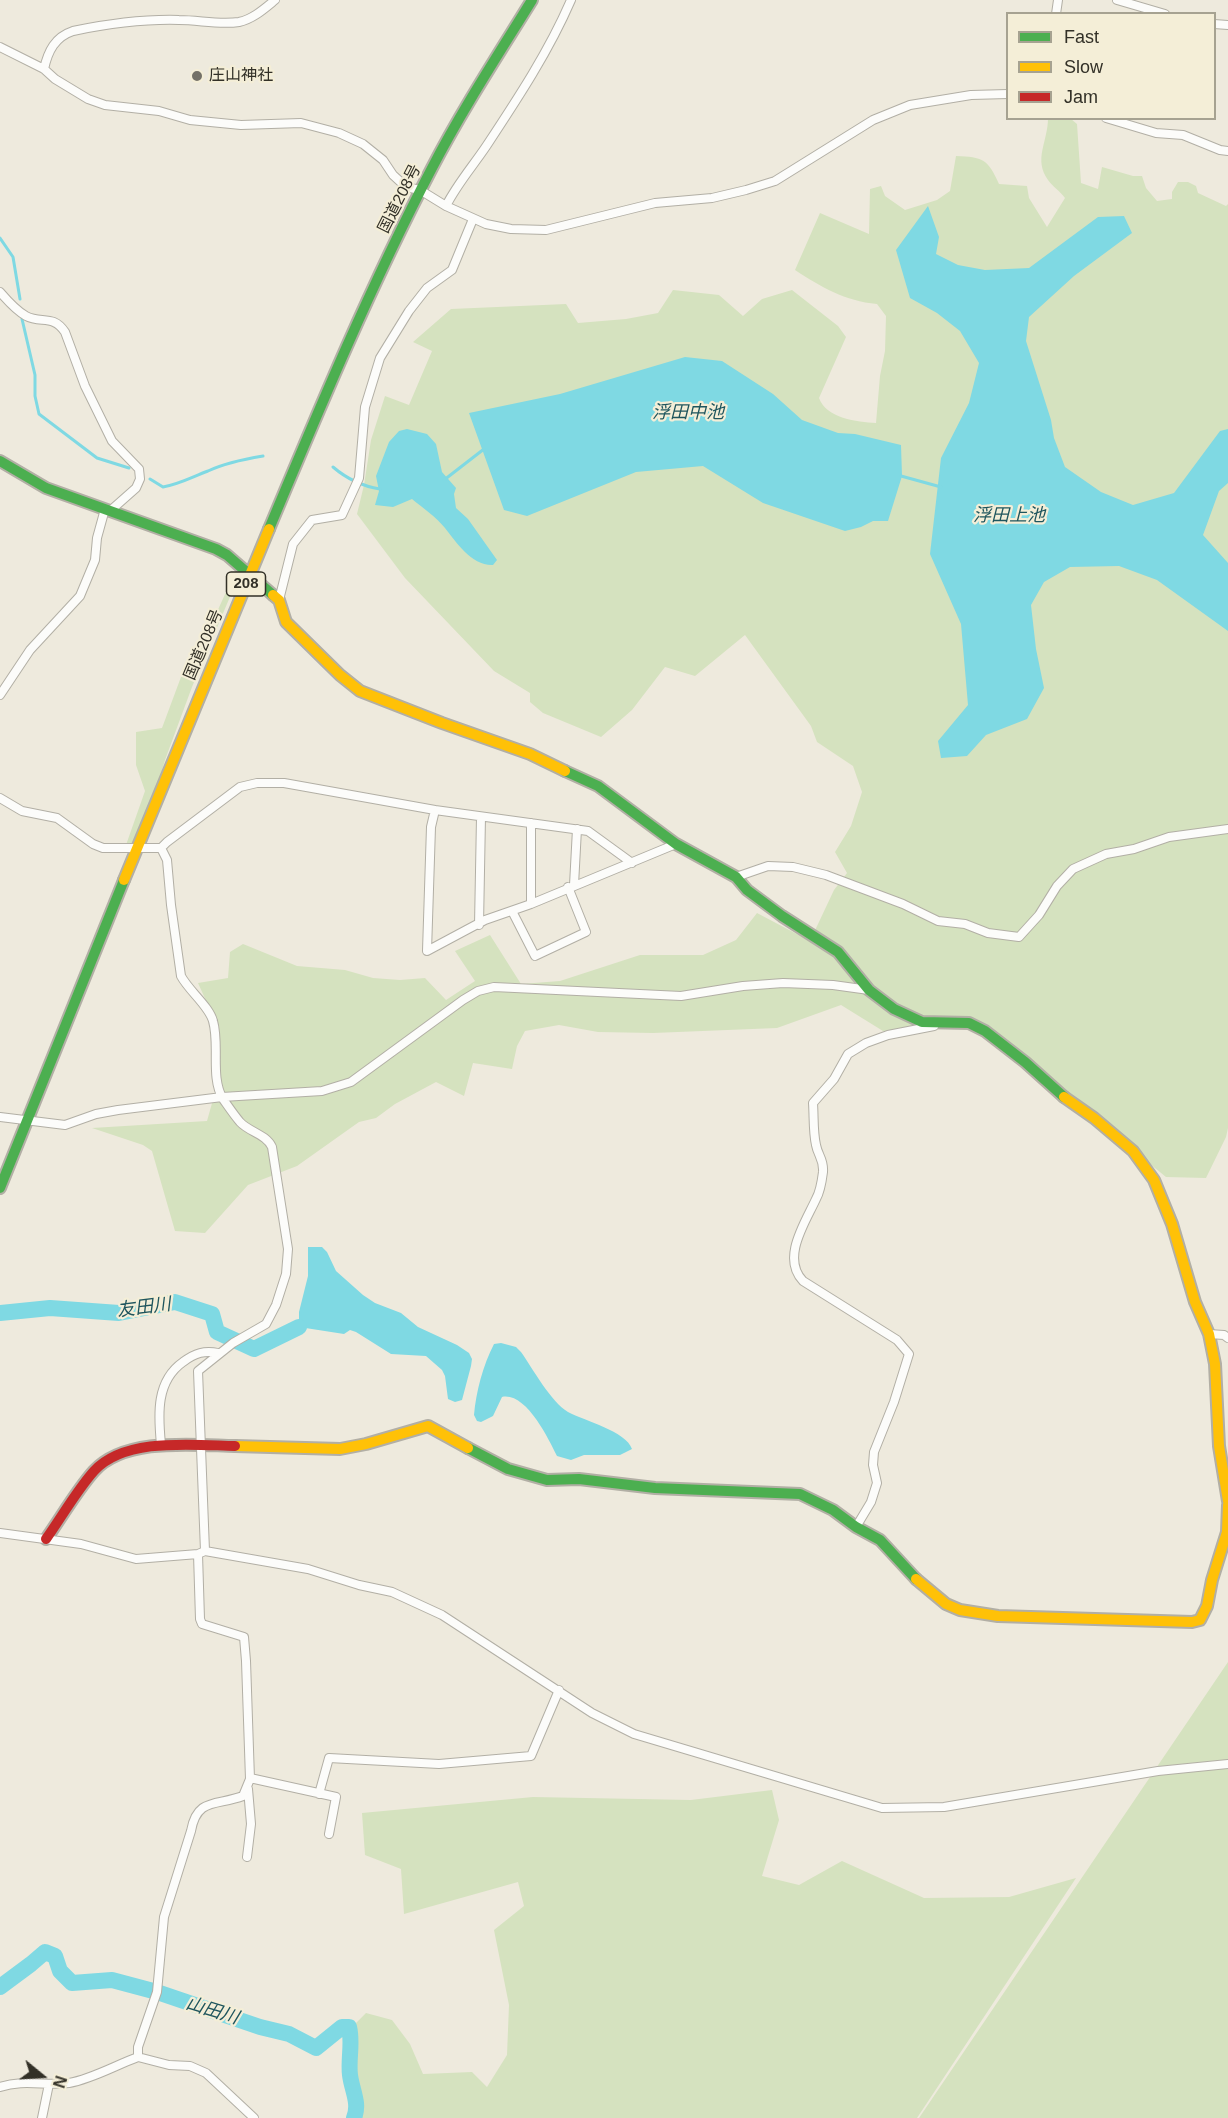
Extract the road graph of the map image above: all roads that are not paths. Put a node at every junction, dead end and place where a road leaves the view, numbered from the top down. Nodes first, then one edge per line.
1 (274, 0) edge
2 (532, 0) edge
3 (571, 0) edge
4 (1117, 0) edge
5 (1157, 12) edge
6 (0, 47) edge
7 (44, 69) junction
8 (1006, 94) edge
9 (1113, 120) edge
10 (1228, 150) edge
11 (420, 190) junction
12 (446, 206) junction
13 (473, 219) junction
14 (0, 292) edge
15 (0, 461) edge
16 (108, 510) junction
17 (249, 576) junction
18 (279, 600) junction
19 (0, 694) edge
20 (0, 798) edge
21 (435, 810) junction
22 (481, 817) junction
23 (531, 823) junction
24 (577, 829) junction
25 (1228, 829) edge
26 (676, 844) junction
27 (137, 848) junction
28 (162, 848) junction
29 (632, 863) junction
30 (736, 877) junction
31 (571, 886) junction
32 (531, 904) junction
33 (512, 911) junction
34 (479, 925) junction
35 (869, 990) junction
36 (955, 1023) junction
37 (222, 1097) junction
38 (0, 1117) edge
39 (26, 1122) junction
40 (0, 1188) edge
41 (1209, 1334) junction
42 (1228, 1338) edge
43 (218, 1353) junction
44 (161, 1444) junction
45 (201, 1445) junction
46 (1228, 1503) edge
47 (856, 1527) junction
48 (0, 1533) edge
49 (46, 1539) junction
50 (202, 1552) junction
51 (559, 1690) junction
52 (1228, 1764) edge
53 (250, 1778) junction
54 (248, 1788) junction
55 (319, 1794) junction
56 (329, 1834) dead end
57 (247, 1857) dead end
58 (138, 2057) junction
59 (49, 2084) junction
60 (0, 2087) edge
61 (42, 2118) edge
62 (254, 2118) edge

1 - 7 street
2 - 11 main road, 国道208号 / 208
3 - 12 street
4 - 5 street
6 - 7 street
7 - 11 street
8 - 13 street
9 - 10 street
11 - 12 street
11 - 17 main road, 国道208号 / 208
12 - 13 street
13 - 18 street
14 - 16 street
15 - 16 main road
16 - 17 main road
16 - 19 street
17 - 18 main road
17 - 27 main road, 国道208号 / 208
18 - 26 main road
20 - 27 street
21 - 22 street
21 - 28 street
21 - 34 street
22 - 23 street
22 - 34 street
23 - 24 street
23 - 32 street
24 - 29 street
24 - 31 street
25 - 30 street
26 - 29 street
26 - 30 main road
27 - 28 street
27 - 39 main road, 国道208号 / 208
28 - 37 street
29 - 31 street
30 - 35 main road
31 - 32 street
31 - 33 street
32 - 33 street
33 - 34 street
35 - 36 main road
35 - 37 street
36 - 41 main road
36 - 47 street
37 - 39 street
37 - 43 street
38 - 39 street
39 - 40 main road, 国道208号 / 208
41 - 42 street
41 - 46 main road
43 - 44 street
43 - 45 street
44 - 45 main road
44 - 49 main road
45 - 47 main road
45 - 50 street
46 - 47 main road
48 - 49 street
49 - 50 street
50 - 51 street
50 - 53 street
51 - 52 street
51 - 55 street
53 - 54 street
53 - 55 street
54 - 57 street
54 - 58 street
55 - 56 street
58 - 59 street
58 - 62 street
59 - 60 street
59 - 61 street

